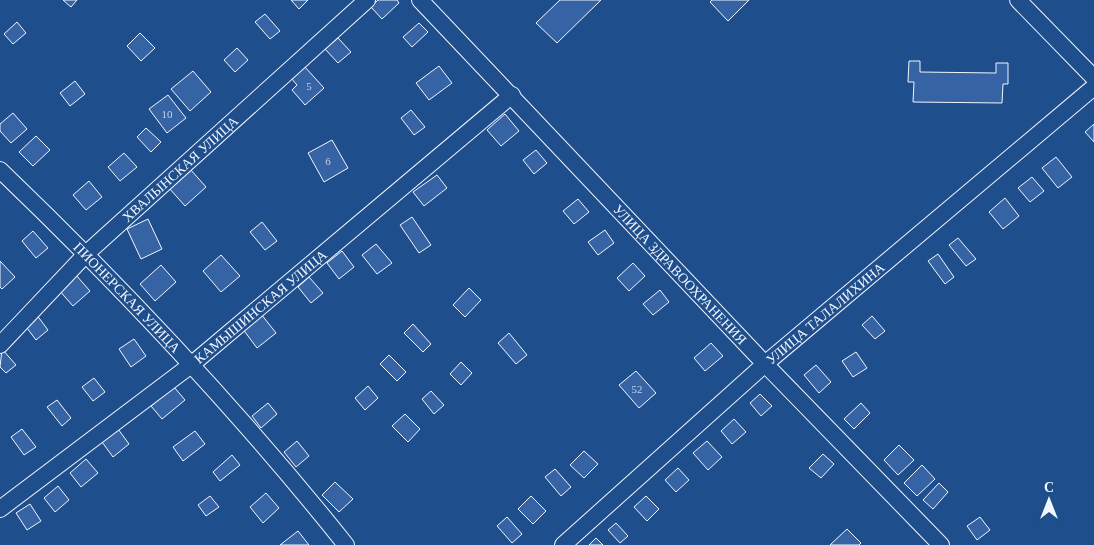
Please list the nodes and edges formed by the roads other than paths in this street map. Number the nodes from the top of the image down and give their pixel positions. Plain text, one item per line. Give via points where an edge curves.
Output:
1 (367, 0) edge
2 (420, 0) edge
3 (1018, 0) edge
4 (1094, 78) edge
5 (1094, 87) edge
6 (512, 95) junction
7 (0, 170) edge
8 (87, 253) junction
9 (0, 344) edge
10 (765, 364) junction
11 (191, 365) junction
12 (0, 509) edge
13 (346, 545) edge
14 (563, 545) edge
15 (941, 545) edge

1 - 8 street, ХВАЛЫНСКАЯ УЛИЦА
2 - 6 street, УЛИЦА ЗДРАВООХРАНЕНИЯ
3 - 4 street
5 - 10 street, УЛИЦА ТАЛАЛИХИНА
6 - 10 street, УЛИЦА ЗДРАВООХРАНЕНИЯ
6 - 11 street, КАМЫШИНСКАЯ УЛИЦА
7 - 8 street, ПИОНЕРСКАЯ УЛИЦА
8 - 9 street, ХВАЛЫНСКАЯ УЛИЦА
8 - 11 street, ПИОНЕРСКАЯ УЛИЦА
10 - 14 street, УЛИЦА ТАЛАЛИХИНА
10 - 15 street, УЛИЦА ЗДРАВООХРАНЕНИЯ
11 - 12 street, КАМЫШИНСКАЯ УЛИЦА
11 - 13 street, ПИОНЕРСКАЯ УЛИЦА

